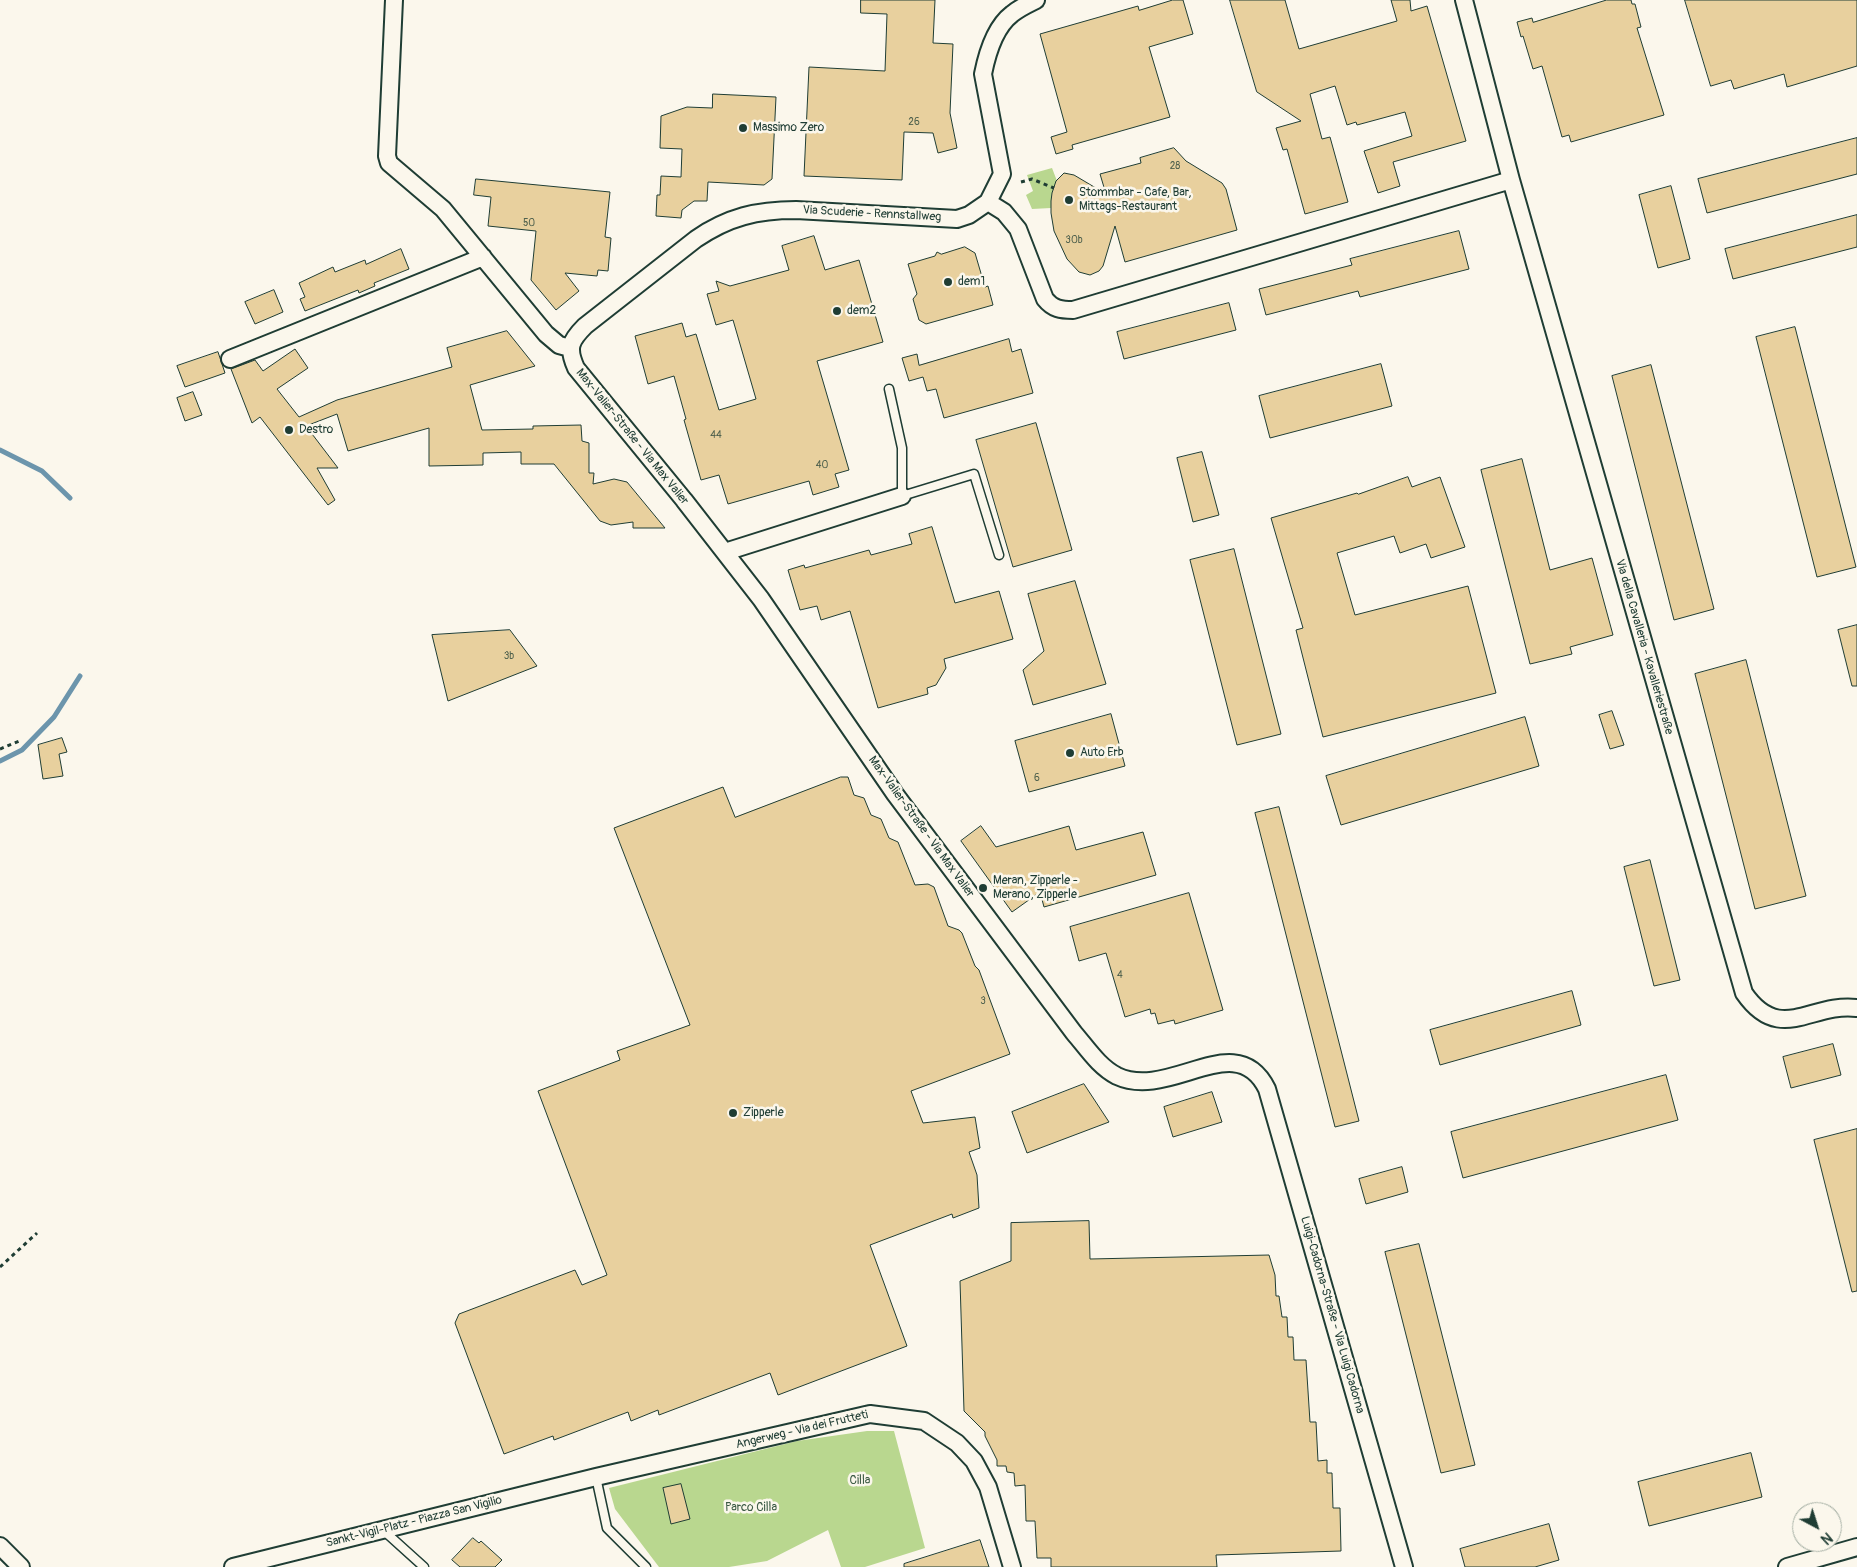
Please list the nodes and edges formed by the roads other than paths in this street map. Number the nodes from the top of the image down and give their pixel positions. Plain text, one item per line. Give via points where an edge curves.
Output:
1 (394, 0) edge
2 (1036, 0) edge
3 (1464, 0) edge
4 (1511, 180) junction
5 (988, 202) junction
6 (483, 256) junction
7 (570, 348) junction
8 (230, 359) dead end
9 (888, 389) dead end
10 (902, 496) junction
11 (725, 552) junction
12 (999, 555) dead end
13 (1857, 1008) edge
14 (1252, 1068) joint
15 (596, 1477) junction
16 (383, 1530) junction
17 (0, 1546) edge
18 (1857, 1547) edge
19 (21, 1567) edge
20 (233, 1567) edge
21 (424, 1567) edge
22 (646, 1567) edge
23 (1012, 1567) edge
24 (1404, 1567) edge
25 (1787, 1567) edge

1 - 6 street via 389,163 443,209
2 - 5 street via 1011,15 1000,29 986,59 983,74 1002,174
3 - 4 street, Via della Cavalleria - Kavalleriestraße
4 - 5 street via 1073,310 1061,310 1045,298 1018,230 1004,212
4 - 13 street, Via della Cavalleria - Kavalleriestraße via 1744,994 1753,1007 1783,1021
5 - 7 street, Via Scuderie - Rennstallweg via 969,215 957,218 770,210 732,219 696,239 613,304 575,336
6 - 7 street via 546,334
6 - 8 street
7 - 11 street, Max-Valier-Straße - Via Max Valier via 576,368
9 - 10 lane via 902,448
10 - 11 street
10 - 12 lane via 974,474
11 - 14 street, Max-Valier-Straße - Via Max Valier via 895,794 1102,1066 1118,1076 1136,1081 1158,1081 1231,1062
14 - 24 street, Luigi-Cadorna-Straße - Via Luigi Cadorna via 1267,1089
15 - 16 street, Sankt-Vigil-Platz - Piazza San Vigilio
15 - 22 lane via 607,1528
15 - 23 street, Angerweg - Via dei Frutteti via 870,1414 924,1421 957,1443 974,1461 988,1487
16 - 20 street, Sankt-Vigil-Platz - Piazza San Vigilio
16 - 21 lane
17 - 19 street
18 - 25 street

